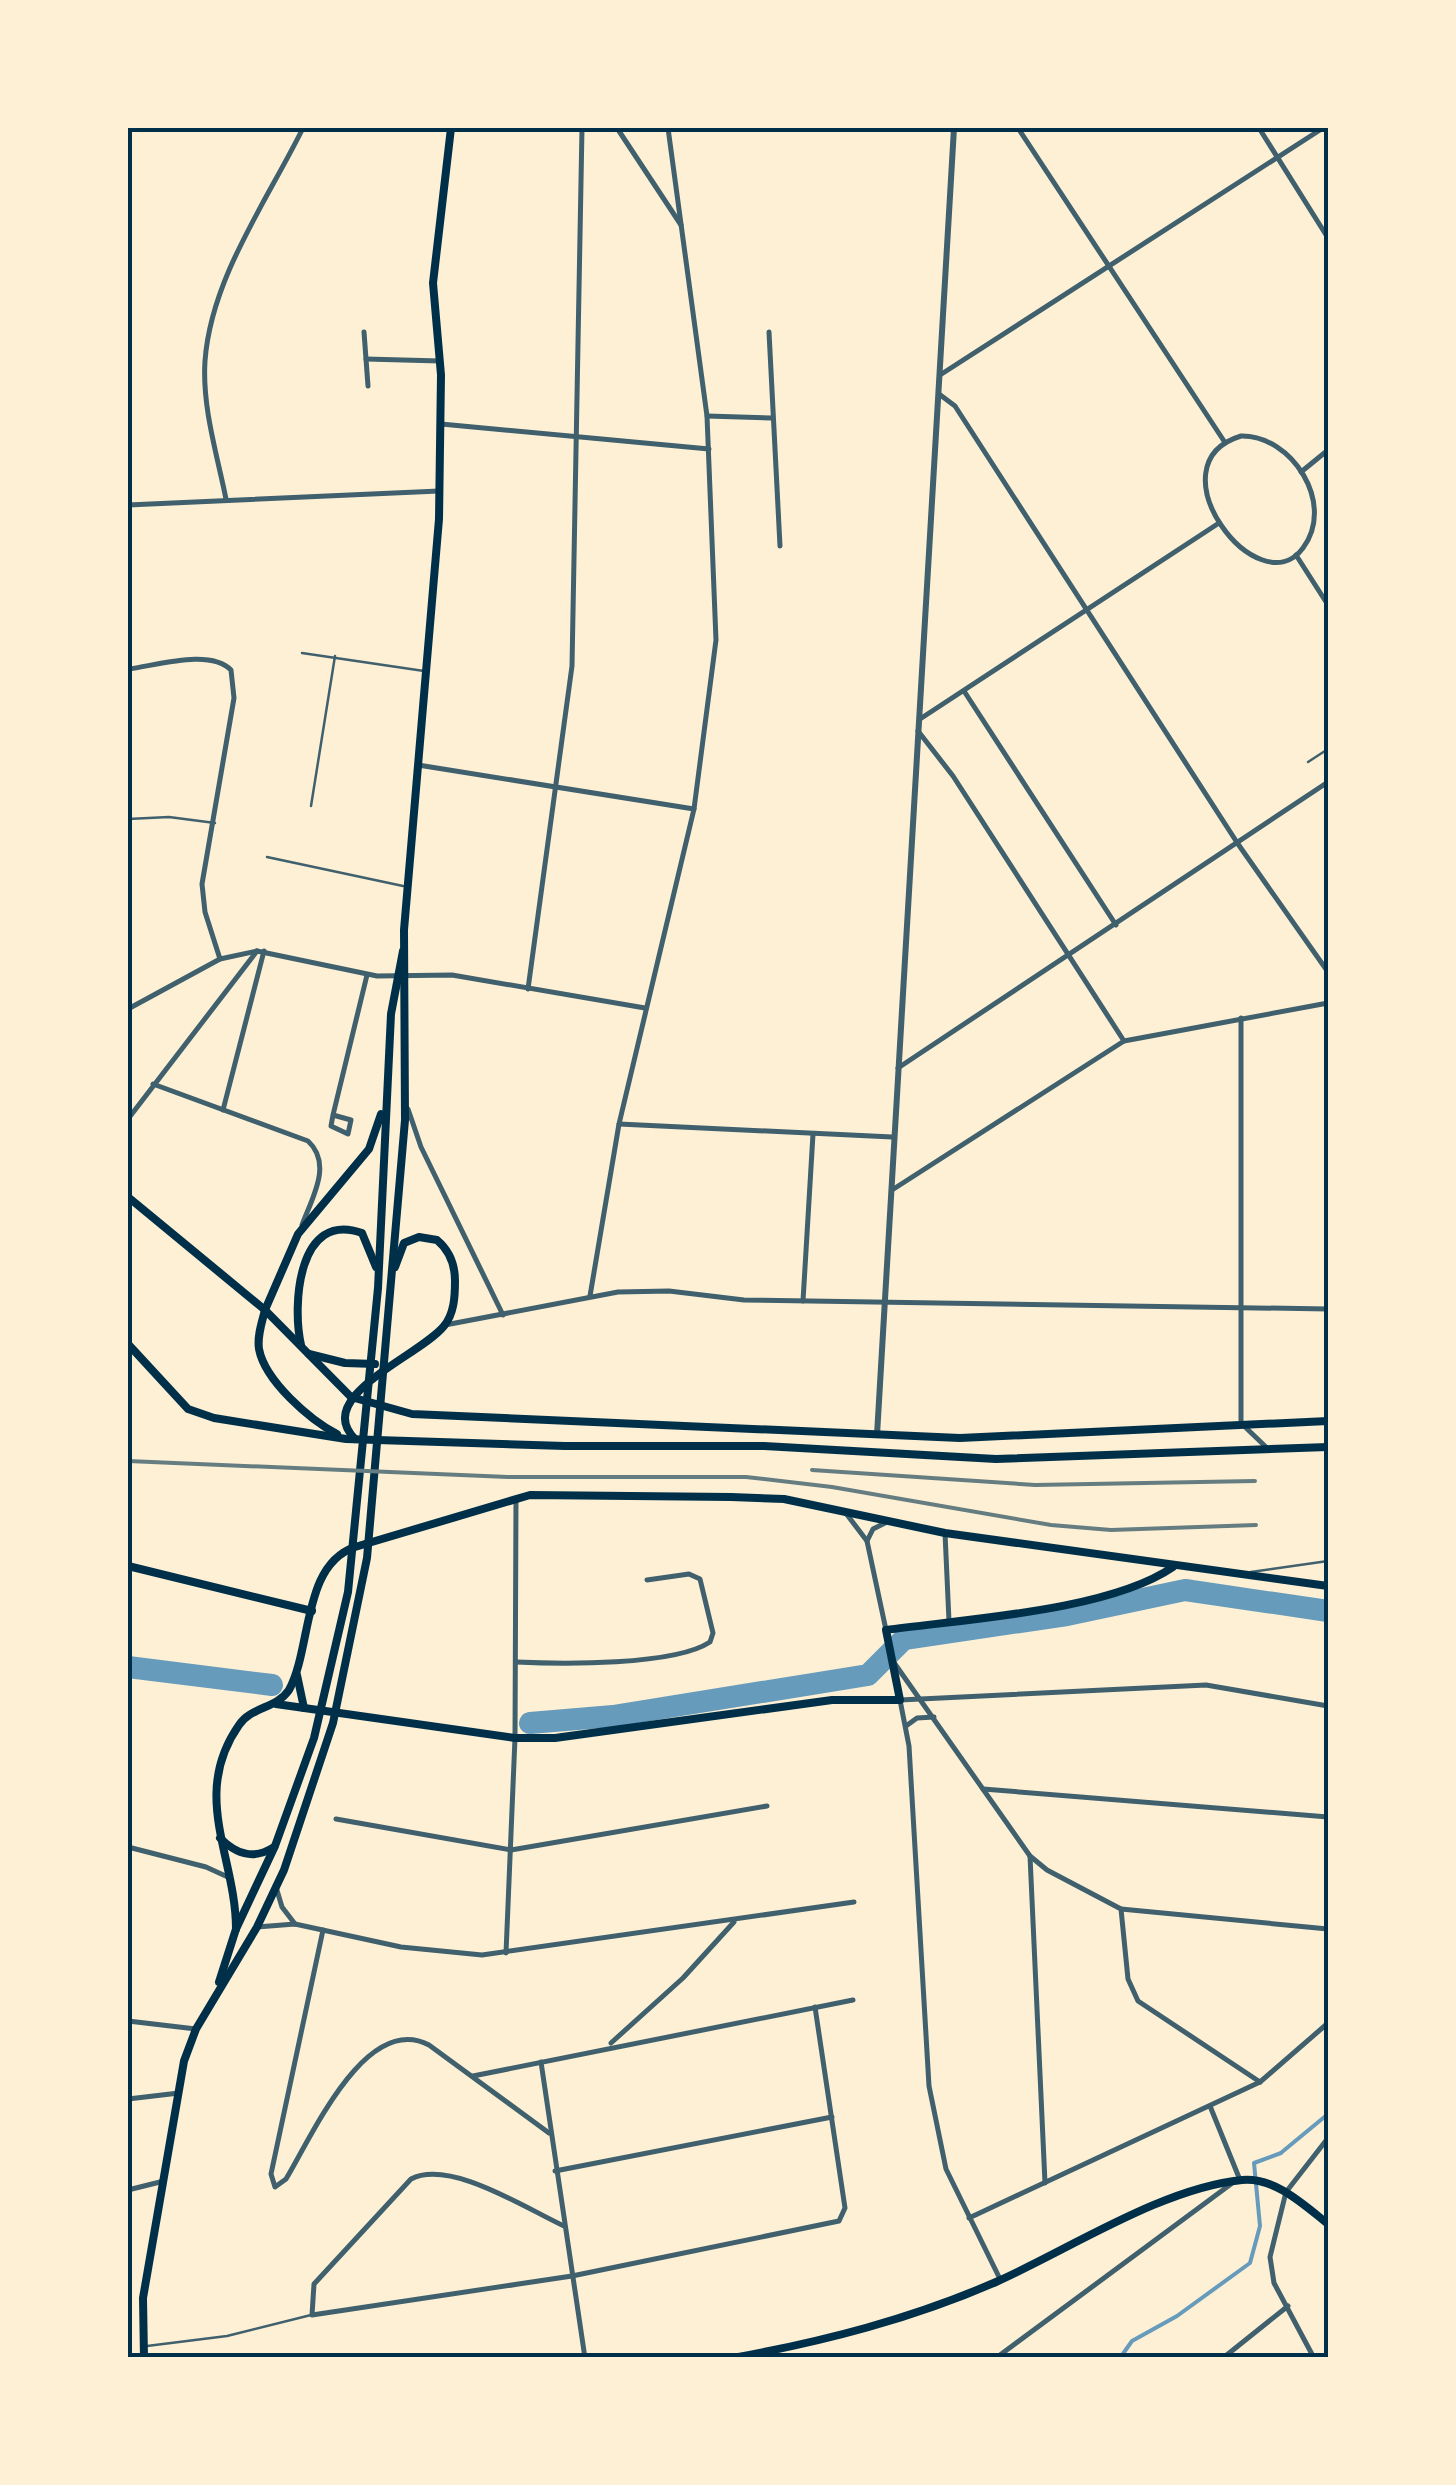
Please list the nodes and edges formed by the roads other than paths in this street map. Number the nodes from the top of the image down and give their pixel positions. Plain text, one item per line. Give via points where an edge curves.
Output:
1 (303, 128) edge
2 (452, 128) edge
3 (582, 128) edge
4 (617, 128) edge
5 (668, 128) edge
6 (954, 128) edge
7 (1018, 128) edge
8 (1259, 128) edge
9 (1323, 128) edge
10 (1278, 157) junction
11 (683, 227) junction
12 (1328, 238) edge
13 (1109, 270) junction
14 (364, 332) dead end
15 (768, 332) dead end
16 (366, 360) junction
17 (440, 361) junction
18 (940, 376) junction
19 (368, 386) dead end
20 (939, 394) junction
21 (707, 416) junction
22 (771, 418) junction
23 (441, 424) junction
24 (576, 438) junction
25 (1224, 441) junction
26 (709, 449) junction
27 (1328, 450) edge
28 (1301, 472) junction
29 (439, 491) junction
30 (226, 499) junction
31 (128, 505) edge
32 (1219, 523) junction
33 (780, 546) dead end
34 (1296, 556) junction
35 (1328, 604) edge
36 (1086, 611) junction
37 (302, 653) dead end
38 (335, 656) junction
39 (128, 669) edge
40 (428, 672) junction
41 (964, 691) junction
42 (918, 720) junction
43 (918, 730) junction
44 (1328, 749) edge
45 (1308, 762) dead end
46 (418, 765) junction
47 (1328, 782) edge
48 (557, 786) junction
49 (311, 806) dead end
50 (694, 809) junction
51 (128, 820) edge
52 (215, 824) junction
53 (1238, 844) junction
54 (267, 857) dead end
55 (407, 887) junction
56 (1116, 926) junction
57 (404, 947) junction
58 (261, 951) junction
59 (1068, 957) junction
60 (220, 959) junction
61 (1328, 972) edge
62 (407, 973) junction
63 (366, 974) junction
64 (394, 979) junction
65 (528, 989) junction
66 (1328, 1004) edge
67 (128, 1008) edge
68 (645, 1008) junction
69 (1241, 1018) junction
70 (1124, 1040) junction
71 (898, 1068) junction
72 (153, 1084) junction
73 (385, 1100) junction
74 (406, 1101) junction
75 (223, 1110) junction
76 (333, 1114) junction
77 (128, 1119) edge
78 (619, 1124) junction
79 (814, 1133) junction
80 (892, 1137) junction
81 (890, 1192) junction
82 (128, 1197) edge
83 (298, 1234) junction
84 (378, 1277) junction
85 (390, 1288) junction
86 (590, 1296) junction
87 (803, 1301) junction
88 (884, 1302) junction
89 (1241, 1306) junction
90 (1328, 1309) edge
91 (265, 1310) junction
92 (503, 1315) junction
93 (445, 1325) junction
94 (128, 1344) edge
95 (300, 1346) junction
96 (309, 1354) junction
97 (400, 1361) junction
98 (351, 1397) junction
99 (1328, 1420) edge
100 (1241, 1424) junction
101 (877, 1434) junction
102 (350, 1439) junction
103 (1328, 1447) edge
104 (1267, 1448) junction
105 (516, 1498) junction
106 (841, 1508) junction
107 (890, 1522) junction
108 (945, 1534) junction
109 (867, 1541) junction
110 (1328, 1560) edge
111 (128, 1566) edge
112 (1173, 1567) junction
113 (1237, 1575) junction
114 (647, 1580) dead end
115 (1328, 1586) edge
116 (312, 1611) junction
117 (949, 1621) junction
118 (887, 1634) junction
119 (892, 1658) junction
120 (516, 1662) junction
121 (297, 1676) junction
122 (900, 1700) junction
123 (923, 1700) junction
124 (275, 1704) junction
125 (1328, 1706) edge
126 (304, 1708) junction
127 (934, 1716) junction
128 (906, 1726) junction
129 (516, 1738) junction
130 (983, 1788) junction
131 (767, 1806) dead end
132 (1328, 1817) edge
133 (336, 1818) dead end
134 (217, 1835) junction
135 (275, 1846) junction
136 (128, 1847) edge
137 (511, 1850) junction
138 (1030, 1856) junction
139 (232, 1879) junction
140 (276, 1887) junction
141 (854, 1902) dead end
142 (1121, 1909) junction
143 (734, 1922) junction
144 (295, 1924) junction
145 (257, 1927) junction
146 (1328, 1929) edge
147 (236, 1930) junction
148 (323, 1930) junction
149 (506, 1953) junction
150 (218, 1988) junction
151 (853, 2000) dead end
152 (815, 2007) junction
153 (128, 2022) edge
154 (1328, 2023) edge
155 (196, 2029) junction
156 (608, 2045) junction
157 (541, 2062) junction
158 (473, 2076) junction
159 (1260, 2082) junction
160 (179, 2093) junction
161 (128, 2098) edge
162 (1210, 2106) junction
163 (832, 2117) junction
164 (549, 2133) junction
165 (1328, 2138) edge
166 (555, 2171) junction
167 (164, 2181) junction
168 (1240, 2182) junction
169 (1045, 2184) junction
170 (1207, 2188) junction
171 (128, 2190) edge
172 (1286, 2192) junction
173 (1214, 2199) junction
174 (968, 2218) junction
175 (1328, 2224) edge
176 (564, 2226) junction
177 (572, 2276) junction
178 (1000, 2280) junction
179 (1288, 2306) junction
180 (312, 2315) junction
181 (144, 2347) junction
182 (144, 2358) edge
183 (585, 2358) edge
184 (733, 2358) edge
185 (996, 2358) edge
186 (1223, 2358) edge
187 (1314, 2358) edge

1 - 30 street via 229,273 210,326 207,400
2 - 17 main road via 432,283
3 - 24 street
4 - 11 street
5 - 11 street
6 - 18 street
7 - 13 street
8 - 10 street
9 - 10 street
10 - 12 street
10 - 13 street
11 - 21 street
13 - 18 street
13 - 25 street
14 - 16 street
15 - 22 street
16 - 17 street
16 - 19 street
17 - 23 main road
18 - 20 street
20 - 36 street via 955,406
20 - 42 street
21 - 22 street
21 - 26 street
22 - 33 street
23 - 24 street
23 - 29 main road
24 - 26 street
24 - 48 street via 572,666
25 - 28 street via 1255,436 1274,443
25 - 32 street via 1206,477
26 - 50 street via 716,640
27 - 28 street
28 - 34 street via 1316,515
29 - 30 street
29 - 40 main road
30 - 31 street
32 - 34 street via 1256,557
32 - 36 street
34 - 35 street
36 - 41 street
36 - 53 street
37 - 38 lane
38 - 40 lane
38 - 49 lane
39 - 52 street via 215,661 231,670 234,698
40 - 46 main road
41 - 42 street
41 - 56 street
42 - 43 street
43 - 59 street
43 - 71 street
44 - 45 lane
46 - 48 street
46 - 55 main road
47 - 53 street
48 - 50 street
48 - 65 street
50 - 68 street
51 - 52 lane
52 - 60 street via 202,884
53 - 56 street
53 - 61 street
54 - 55 lane
55 - 57 main road
56 - 59 street
57 - 62 main road
57 - 64 main road
58 - 60 street
58 - 63 street
58 - 72 street
58 - 75 street
59 - 70 street
59 - 71 street
60 - 67 street
62 - 64 street
62 - 65 street
62 - 74 main road
63 - 64 street
63 - 76 street
64 - 73 main road
65 - 68 street
66 - 69 street
68 - 78 street
69 - 70 street
69 - 89 street
70 - 81 street
71 - 80 street
72 - 75 street
72 - 77 street
73 - 83 main road via 369,1149
73 - 84 main road
74 - 85 main road
74 - 92 street via 421,1147
75 - 83 street via 316,1148 321,1169
76 - 76 street via 332,1130 348,1134 351,1120
78 - 79 street
78 - 86 street
79 - 80 street
79 - 87 street
80 - 81 street
81 - 88 street
82 - 91 main road
83 - 91 main road
84 - 95 main road via 362,1233 338,1230 322,1238 309,1253 296,1293
84 - 135 main road via 348,1592 314,1738
85 - 93 main road via 404,1243 437,1240 455,1271
85 - 140 main road via 361,1595 333,1722
86 - 87 street via 669,1291
86 - 92 street
87 - 88 street
88 - 89 street
88 - 101 street
89 - 90 street
89 - 100 street
91 - 95 main road
91 - 102 main road via 258,1342 262,1359 310,1419
92 - 93 street
93 - 97 main road
94 - 102 main road via 188,1409
95 - 96 main road
96 - 97 main road via 350,1364
96 - 98 main road
97 - 98 main road
98 - 101 main road via 442,1417
98 - 102 main road via 342,1418
99 - 100 main road
100 - 101 main road via 1029,1436
100 - 104 street
102 - 104 main road via 764,1446 996,1460
103 - 104 main road
105 - 106 main road via 711,1496
105 - 116 main road via 342,1552 324,1572
105 - 120 street
106 - 107 main road
106 - 109 street
107 - 108 main road
107 - 109 street via 877,1525
108 - 112 main road
108 - 117 street
109 - 118 street
110 - 113 lane
111 - 116 main road
112 - 113 main road
112 - 117 main road via 1152,1582 1096,1598
113 - 115 main road
114 - 120 street via 700,1578 710,1642 614,1661
116 - 121 main road
117 - 118 main road
118 - 119 main road
119 - 122 main road
119 - 123 street
120 - 129 street
121 - 124 main road
121 - 126 main road
122 - 123 street
122 - 128 street
122 - 129 main road via 832,1700
123 - 125 street via 1206,1685
123 - 127 street
124 - 126 main road
124 - 134 main road via 242,1720 229,1741 215,1803
126 - 129 main road
127 - 128 street
127 - 130 street
128 - 174 street via 929,2086 940,2150
129 - 137 street
130 - 132 street
130 - 138 street
131 - 137 street
133 - 137 street
134 - 135 main road via 241,1854
134 - 139 main road
135 - 147 main road
136 - 139 street
137 - 149 street
138 - 142 street
138 - 169 street
139 - 147 main road
140 - 144 street
140 - 145 main road
141 - 143 street
142 - 146 street
142 - 159 street via 1128,1979 1138,2001
143 - 149 street
143 - 156 street via 684,1978
144 - 145 street
144 - 148 street
145 - 150 main road
147 - 150 main road
148 - 149 street via 400,1947
148 - 158 street via 271,2174 275,2187 364,2057 383,2044 416,2038
150 - 155 main road
151 - 152 street
152 - 156 street
152 - 163 street
153 - 155 street
154 - 159 street
155 - 160 main road
156 - 157 street
157 - 158 street
157 - 164 street
158 - 164 street
159 - 162 street
160 - 161 street
160 - 167 main road
162 - 168 street
162 - 169 street
163 - 166 street
163 - 177 street via 846,2208 839,2221
164 - 166 street
165 - 172 street
166 - 176 street
167 - 171 street
167 - 181 main road via 143,2298
168 - 170 main road
168 - 172 main road
168 - 173 street
169 - 174 street
170 - 173 street
170 - 178 main road
172 - 175 main road
172 - 179 street via 1269,2264
173 - 185 street
174 - 178 street
176 - 177 street
176 - 180 street via 452,2175 424,2172 322,2273 310,2293
177 - 180 street
177 - 183 street
178 - 184 main road via 870,2330
179 - 186 street
179 - 187 street
180 - 181 lane
181 - 182 main road

